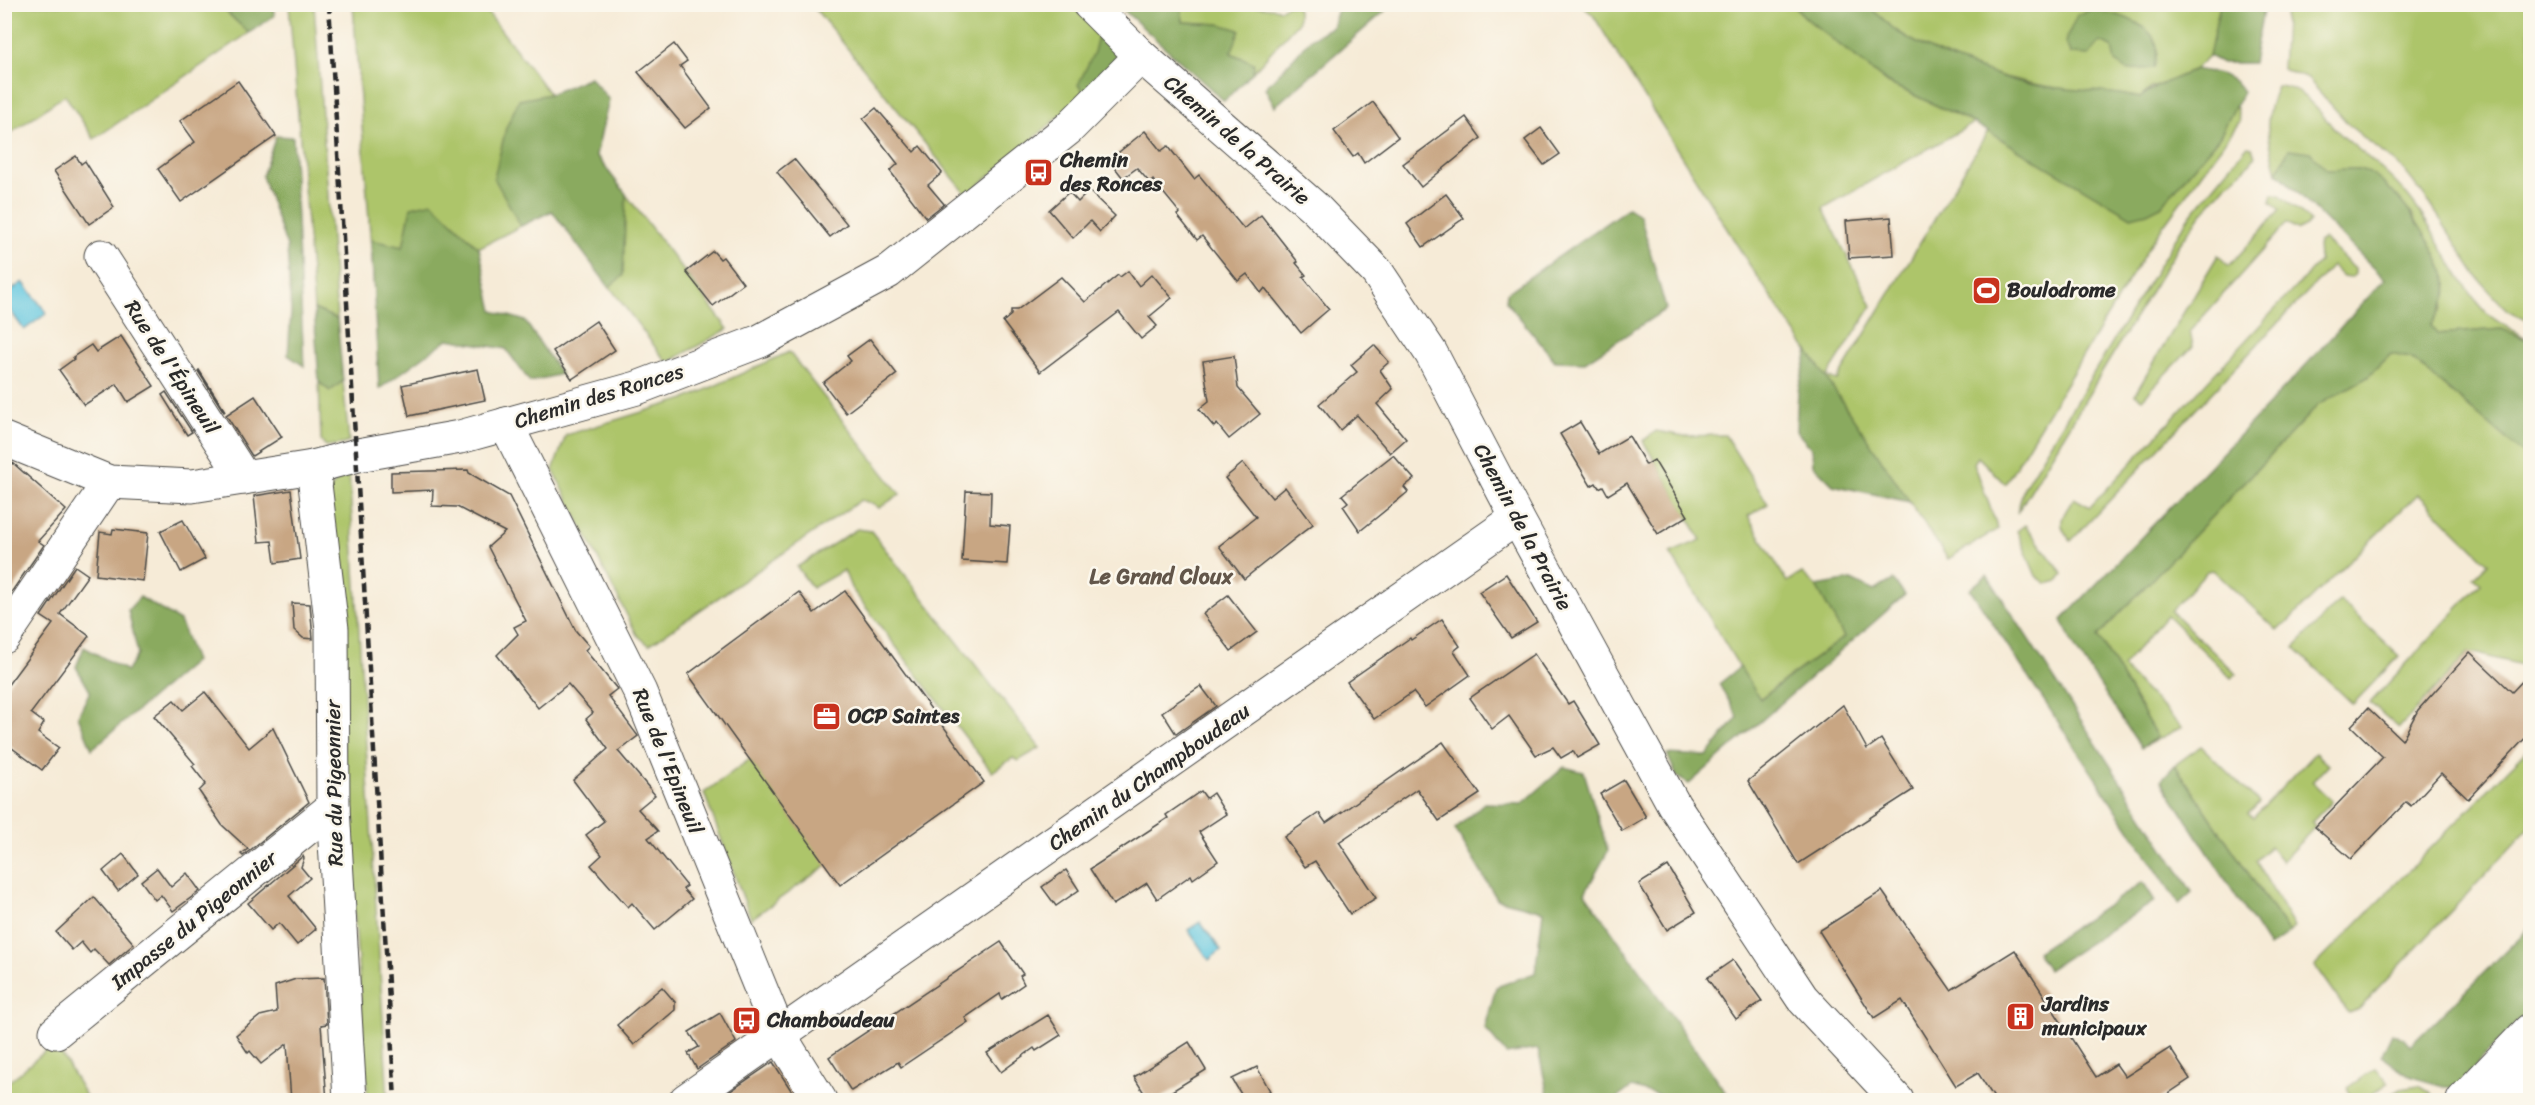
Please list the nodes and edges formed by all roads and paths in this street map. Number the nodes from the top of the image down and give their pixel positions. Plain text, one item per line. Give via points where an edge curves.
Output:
1 (1089, 4) edge
2 (1142, 56) junction
3 (101, 256) dead end
4 (506, 424) junction
5 (4, 439) edge
6 (313, 467) junction
7 (244, 478) junction
8 (109, 482) junction
9 (1518, 518) junction
10 (4, 637) edge
11 (333, 807) junction
12 (2530, 1030) edge
13 (56, 1032) dead end
14 (780, 1036) junction
15 (2530, 1067) edge
16 (350, 1101) edge
17 (686, 1101) edge
18 (820, 1101) edge
19 (1897, 1101) edge
20 (2463, 1101) edge
21 (2498, 1101) edge

1 - 2 street, Chemin de la Prairie
2 - 4 street, Chemin des Ronces via 1068,129 888,272 760,341 638,388
2 - 9 street, Chemin de la Prairie via 1314,208 1377,272 1431,353
3 - 7 street, Rue de l'Épineuil
4 - 6 street, Chemin des Ronces
4 - 14 street, Rue de l'Epineuil via 640,692
5 - 8 street, Chemin des Ronces
6 - 7 street, Chemin des Ronces
6 - 11 street, Rue du Pigeonnier via 332,629
7 - 8 street, Chemin des Ronces via 192,486
8 - 10 street
9 - 14 street, Chemin du Champboudeau
9 - 19 street, Chemin de la Prairie via 1674,805 1802,998
11 - 13 street, Impasse du Pigeonnier
11 - 16 street, Rue du Pigeonnier
12 - 20 street
14 - 17 street, Chemin du Champboudeau
14 - 18 street, Rue de l'Epineuil
15 - 21 street

